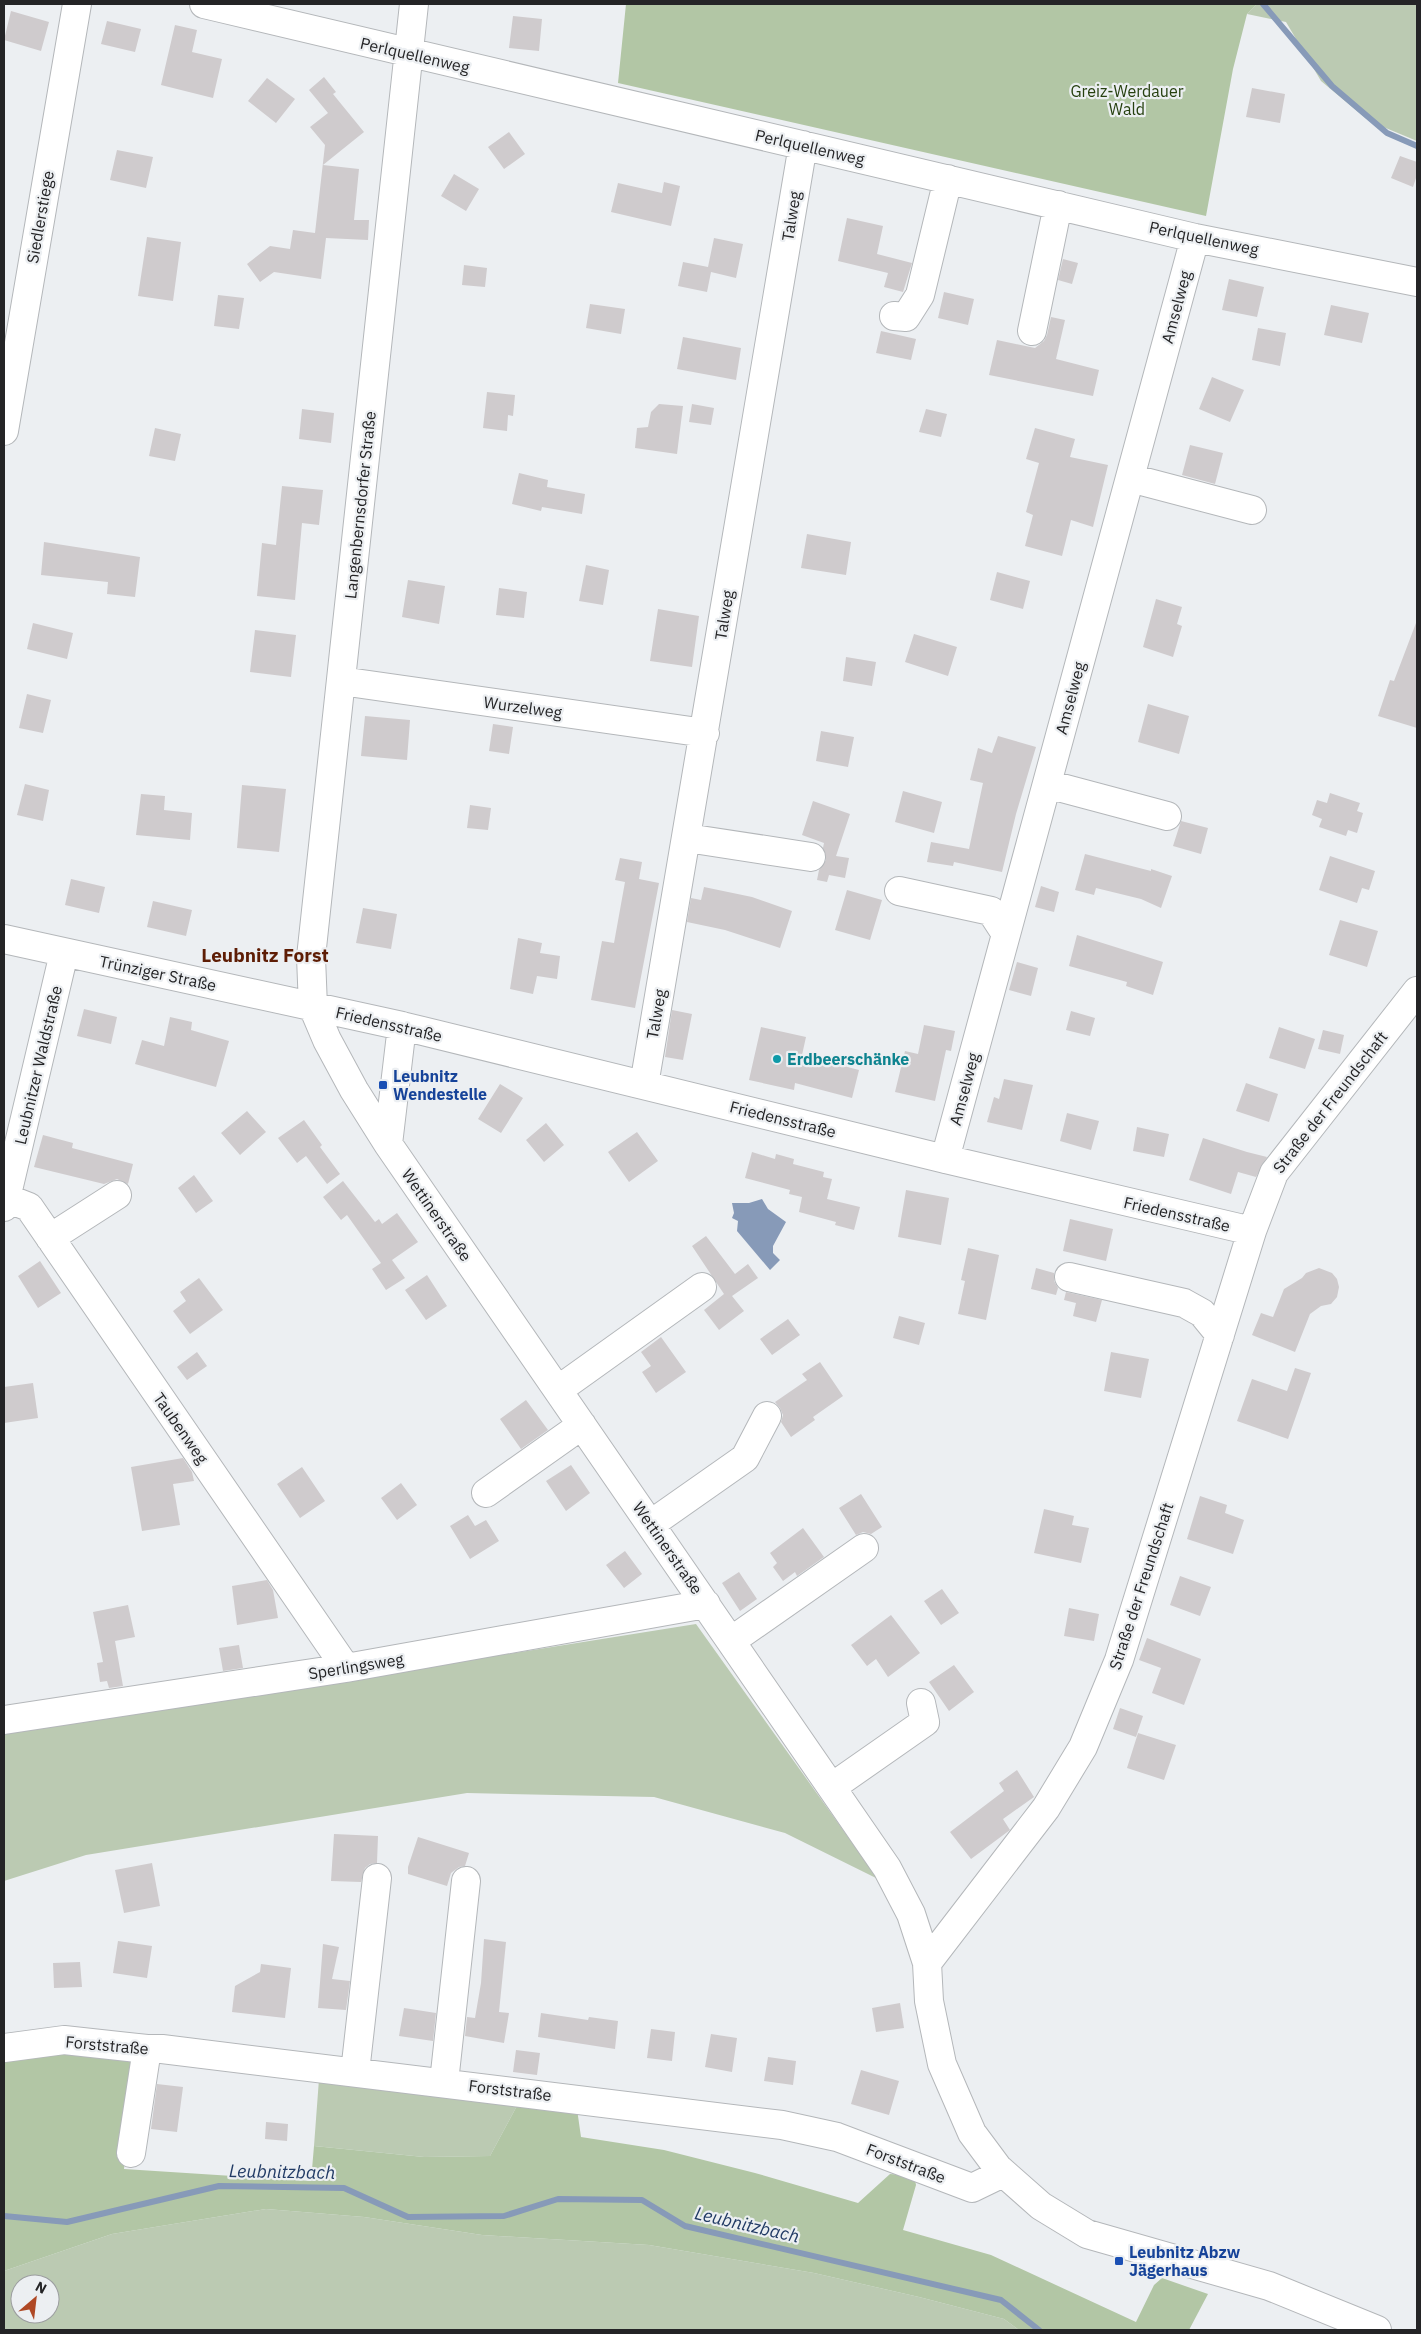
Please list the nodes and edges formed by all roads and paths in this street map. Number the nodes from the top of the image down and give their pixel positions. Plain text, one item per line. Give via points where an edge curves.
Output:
1 (77, 4) edge
2 (204, 4) edge
3 (414, 4) edge
4 (409, 54) junction
5 (803, 145) junction
6 (948, 180) junction
7 (1058, 205) junction
8 (1195, 238) junction
9 (1417, 282) edge
10 (894, 316) dead end
11 (1032, 331) dead end
12 (4, 431) edge
13 (1130, 478) junction
14 (1252, 510) dead end
15 (341, 681) junction
16 (705, 733) junction
17 (1047, 784) junction
18 (1167, 816) dead end
19 (687, 838) junction
20 (811, 857) dead end
21 (899, 891) dead end
22 (1006, 934) junction
23 (4, 939) edge
24 (64, 953) junction
25 (1417, 991) edge
26 (313, 1007) junction
27 (402, 1026) junction
28 (644, 1085) junction
29 (388, 1144) junction
30 (945, 1159) junction
31 (116, 1195) dead end
32 (5, 1202) edge
33 (1252, 1232) junction
34 (50, 1238) junction
35 (1069, 1277) dead end
36 (702, 1287) dead end
37 (1220, 1335) junction
38 (558, 1390) junction
39 (767, 1416) dead end
40 (582, 1425) junction
41 (486, 1493) dead end
42 (651, 1524) junction
43 (864, 1548) dead end
44 (706, 1604) junction
45 (731, 1641) junction
46 (346, 1668) junction
47 (921, 1703) dead end
48 (4, 1720) edge
49 (832, 1786) junction
50 (377, 1878) dead end
51 (466, 1881) dead end
52 (927, 1963) junction
53 (4, 2048) edge
54 (147, 2050) junction
55 (355, 2072) junction
56 (444, 2082) junction
57 (131, 2153) dead end
58 (1003, 2173) junction
59 (1377, 2330) edge

1 - 12 street, Siedlerstiege
2 - 4 street, Perlquellenweg
3 - 4 street, Langenbernsdorfer Straße
4 - 5 street, Perlquellenweg
4 - 15 street, Langenbernsdorfer Straße
5 - 6 street, Perlquellenweg
5 - 16 street, Talweg
6 - 7 street, Perlquellenweg
6 - 10 street via 920,295 906,317
7 - 8 street, Perlquellenweg
7 - 11 street
8 - 9 street, Perlquellenweg
8 - 13 street, Amselweg
13 - 14 street
13 - 17 street, Amselweg
15 - 16 street, Wurzelweg
15 - 26 street, Langenbernsdorfer Straße via 311,958
16 - 19 street, Talweg
17 - 18 street
17 - 22 street, Amselweg
19 - 20 street
19 - 28 street, Talweg
21 - 22 street via 990,911
22 - 30 street, Amselweg
23 - 24 street, Trünziger Straße
24 - 26 street, Trünziger Straße
24 - 32 street, Leubnitzer Waldstraße
25 - 33 street, Straße der Freundschaft via 1274,1173
26 - 27 street, Friedensstraße
26 - 29 street, Wettinerstraße via 349,1081
27 - 28 street, Friedensstraße
27 - 29 street
28 - 30 street, Friedensstraße
29 - 38 street, Wettinerstraße
30 - 33 street, Friedensstraße
31 - 34 street
32 - 34 street, Taubenweg via 29,1207
33 - 37 street, Straße der Freundschaft
34 - 46 street, Taubenweg
35 - 37 street via 1184,1303 1202,1313
36 - 38 street
37 - 52 street, Straße der Freundschaft via 1119,1660 1082,1748 1046,1808
38 - 40 street, Wettinerstraße
39 - 42 street via 746,1458
40 - 41 street
40 - 42 street, Wettinerstraße
42 - 44 street, Wettinerstraße
43 - 45 street
44 - 45 street, Wettinerstraße
44 - 46 street, Sperlingsweg
45 - 49 street, Wettinerstraße
46 - 48 street, Sperlingsweg
47 - 49 street via 925,1722
49 - 52 street, Wettinerstraße via 887,1868 911,1914
50 - 55 street
51 - 56 street
52 - 58 street via 929,2001 942,2064 972,2134
53 - 54 street, Forststraße via 64,2040
54 - 55 street, Forststraße via 162,2049
54 - 57 street
55 - 56 street, Forststraße
56 - 58 street, Forststraße via 782,2125 837,2137 972,2188
58 - 59 street via 1041,2206 1087,2234 1269,2286

